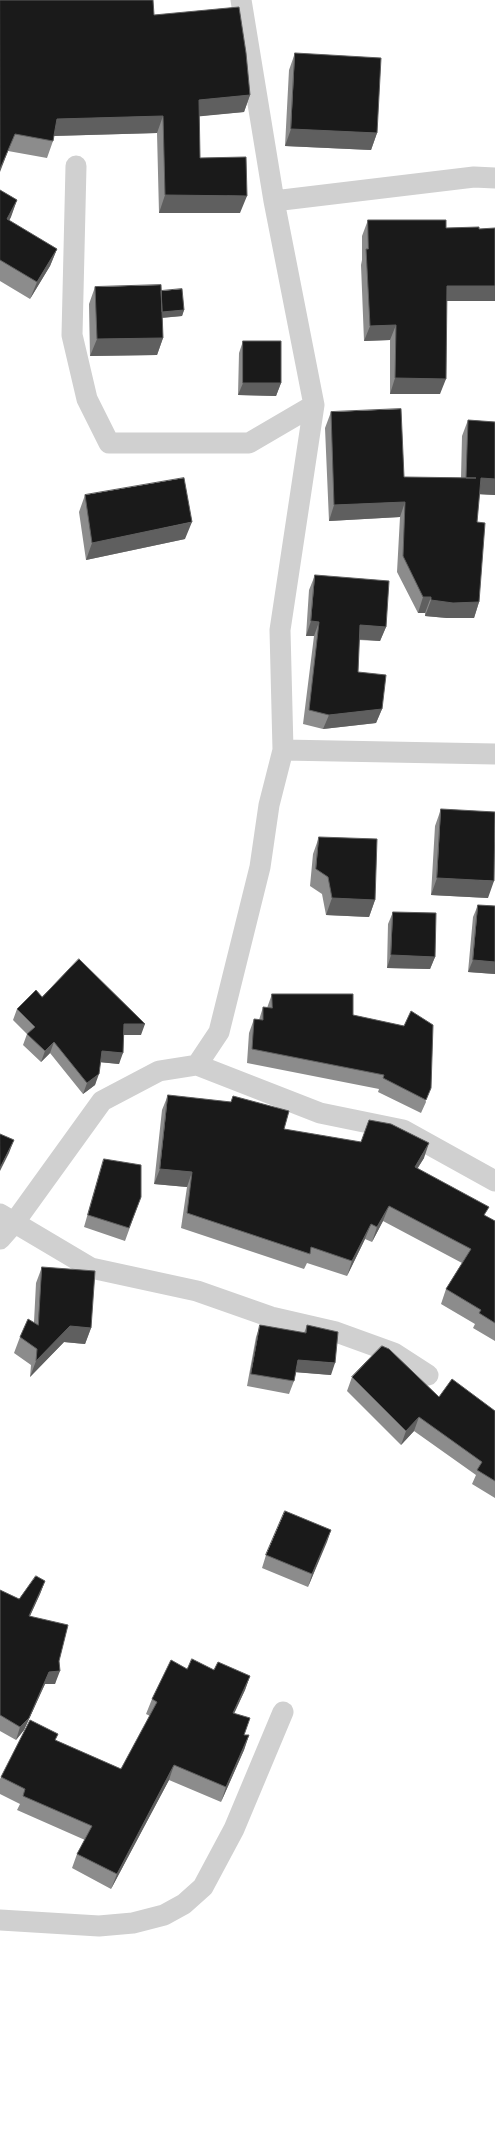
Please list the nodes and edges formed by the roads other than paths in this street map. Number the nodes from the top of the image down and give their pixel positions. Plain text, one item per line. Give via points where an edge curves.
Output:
1 (241, 0) edge
2 (76, 166) dead end
3 (495, 178) edge
4 (274, 201) junction
5 (314, 405) junction
6 (283, 750) junction
7 (495, 754) edge
8 (197, 1065) junction
9 (495, 1181) edge
10 (5, 1225) edge
11 (428, 1375) dead end
12 (283, 1712) dead end
13 (0, 1920) edge

1 - 4 street
2 - 5 street via 72,335 87,399 109,443 250,443
3 - 4 street via 474,177
4 - 5 street
5 - 6 street via 280,630
6 - 7 street
6 - 8 street via 260,867 219,1032
8 - 9 street via 320,1113 403,1130
8 - 10 street via 160,1072 102,1101
10 - 11 street via 91,1268 197,1291 271,1317 336,1332 394,1353
12 - 13 street via 234,1828 203,1887 184,1904 164,1915 133,1923 108,1925

